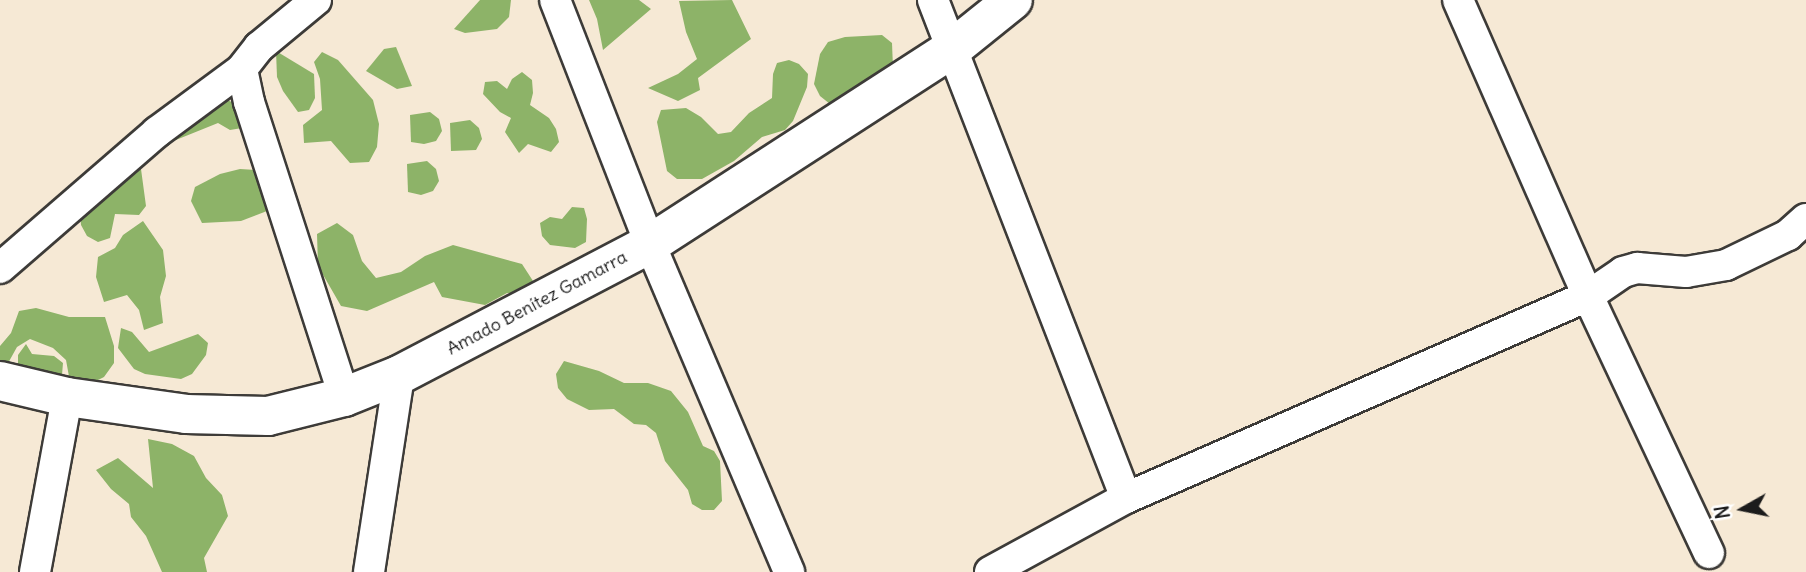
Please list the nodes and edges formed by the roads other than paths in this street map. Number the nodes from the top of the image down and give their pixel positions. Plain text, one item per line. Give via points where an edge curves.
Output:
1 (316, 0) edge
2 (555, 0) edge
3 (933, 0) edge
4 (1013, 0) edge
5 (1458, 0) edge
6 (952, 49) junction
7 (242, 69) junction
8 (1806, 219) edge
9 (650, 244) junction
10 (0, 268) edge
11 (1588, 296) junction
12 (399, 375) junction
13 (0, 381) edge
14 (67, 397) junction
15 (344, 397) junction
16 (1126, 498) junction
17 (1709, 554) dead end
18 (35, 572) edge
19 (369, 572) edge
20 (789, 572) edge
21 (990, 572) edge

1 - 7 street via 259,47
2 - 9 street
3 - 6 street
4 - 6 main road, Amado Benítez Gamarra
5 - 11 street
6 - 9 main road, Amado Benítez Gamarra
6 - 16 street
7 - 10 street via 157,132
7 - 15 street
8 - 11 street via 1788,234 1726,265 1686,272 1637,268
9 - 12 main road, Amado Benítez Gamarra
9 - 20 street
11 - 16 street
11 - 17 street
12 - 15 main road, Amado Benítez Gamarra
12 - 19 street
13 - 14 main road, Amado Benítez Gamarra
14 - 15 main road, Amado Benítez Gamarra via 186,414 268,416
14 - 18 street
16 - 21 street

